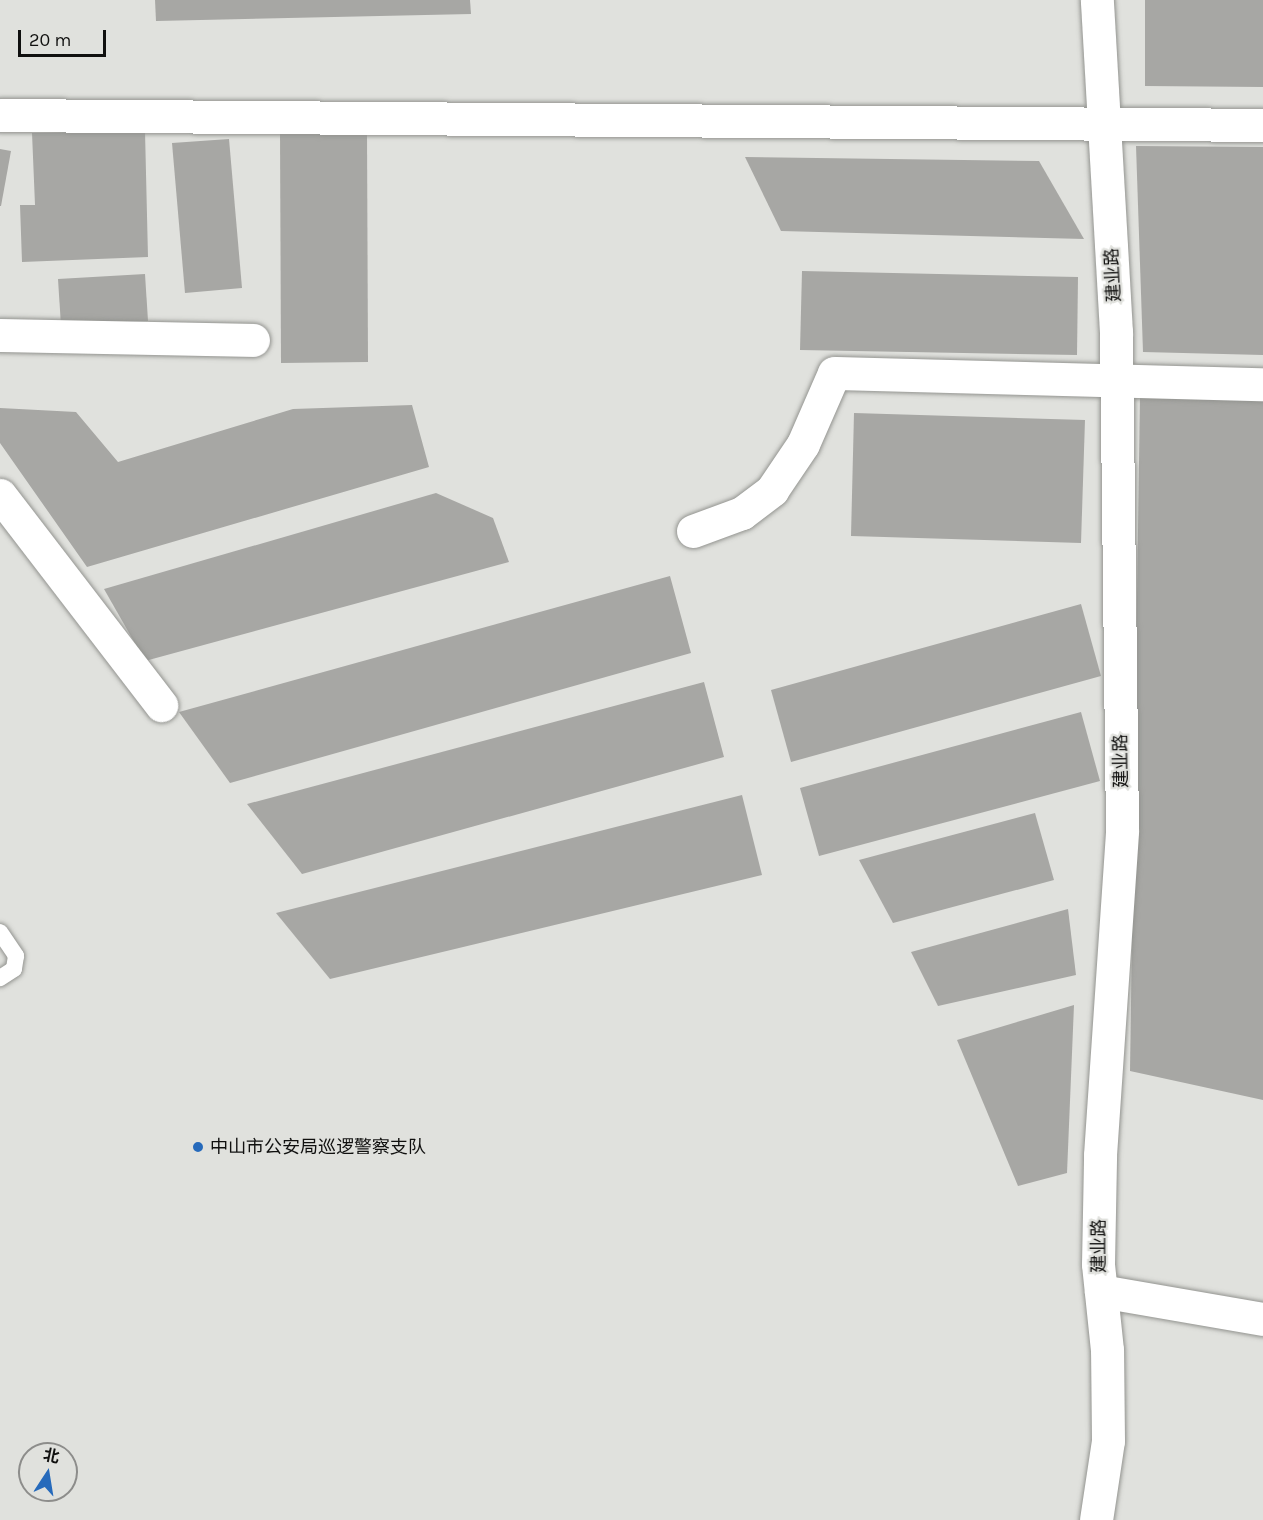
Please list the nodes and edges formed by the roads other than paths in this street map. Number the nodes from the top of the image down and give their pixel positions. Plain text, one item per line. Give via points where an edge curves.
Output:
1 (1097, 0) edge
2 (0, 115) edge
3 (1105, 124) junction
4 (1263, 125) edge
5 (0, 335) edge
6 (253, 340) dead end
7 (1116, 380) junction
8 (1263, 384) edge
9 (0, 495) edge
10 (693, 531) dead end
11 (161, 705) dead end
12 (0, 932) edge
13 (0, 978) edge
14 (1101, 1291) junction
15 (1263, 1319) edge
16 (1096, 1520) edge

1 - 3 street, 建业路
2 - 3 street
3 - 4 street
3 - 7 street, 建业路
5 - 6 street
7 - 8 street
7 - 10 street via 834,373 803,444 772,490 742,513
7 - 14 street, 建业路 via 1122,830 1100,1155
9 - 11 street
12 - 13 lane via 16,956 14,969
14 - 15 street
14 - 16 street, 建业路 via 1107,1350 1108,1441

